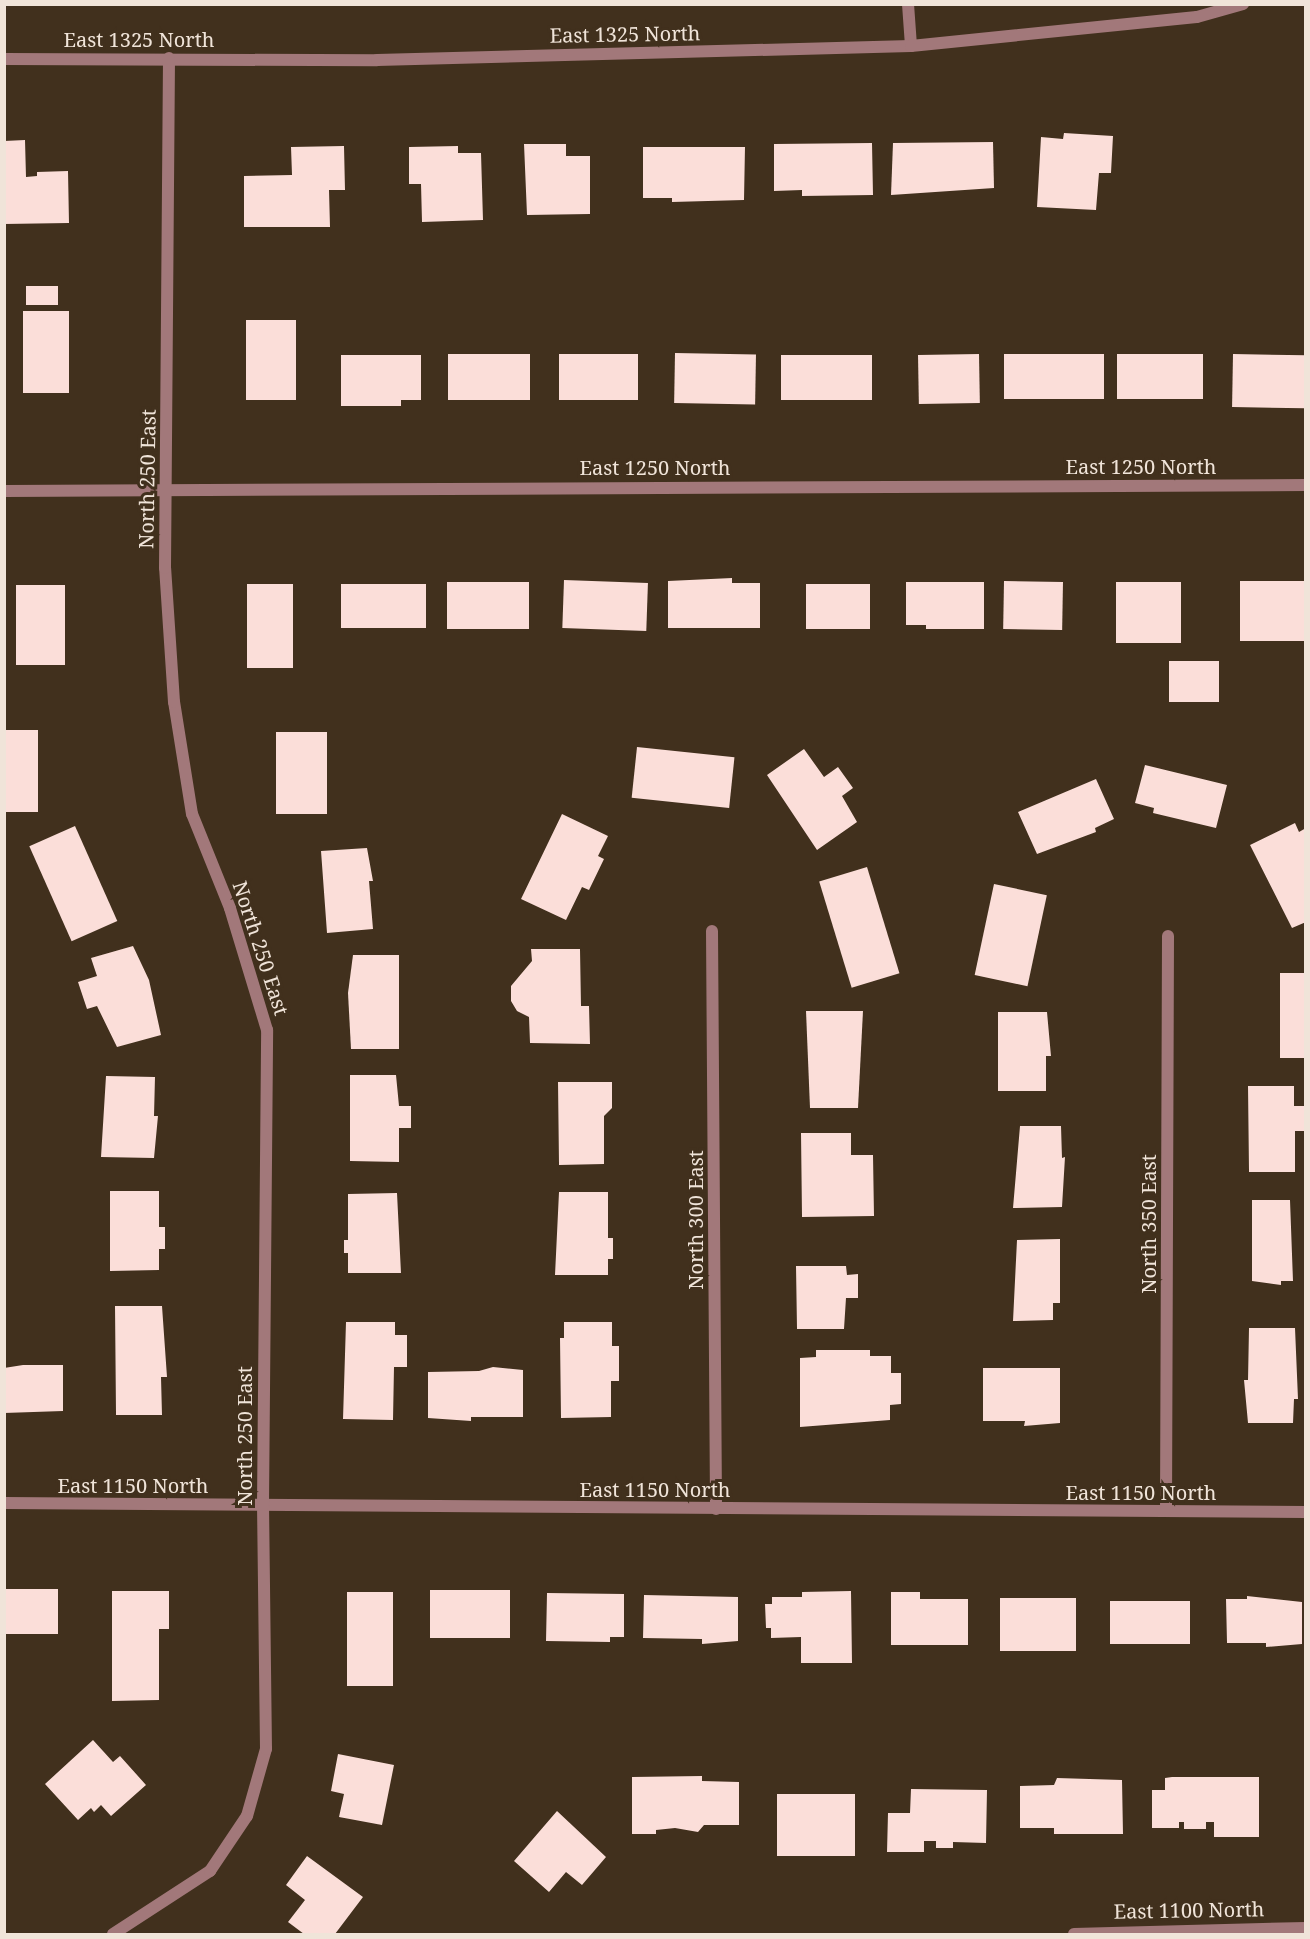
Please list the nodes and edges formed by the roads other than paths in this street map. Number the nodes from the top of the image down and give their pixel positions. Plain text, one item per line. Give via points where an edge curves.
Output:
1 (908, 4) edge
2 (1243, 4) edge
3 (910, 46) junction
4 (168, 58) junction
5 (4, 59) edge
6 (1305, 485) edge
7 (167, 490) junction
8 (4, 491) edge
9 (712, 931) dead end
10 (1168, 936) dead end
11 (4, 1503) edge
12 (262, 1504) junction
13 (716, 1509) junction
14 (1166, 1511) junction
15 (1305, 1512) edge
16 (1305, 1928) edge
17 (113, 1935) edge
18 (1074, 1935) edge

1 - 3 street
2 - 3 street, East 1325 North via 1197,16
3 - 4 street, East 1325 North via 377,60
4 - 5 street, East 1325 North
4 - 7 street, North 250 East
6 - 7 street, East 1250 North
7 - 8 street, East 1250 North
7 - 12 street, North 250 East via 165,568 174,702 192,814 230,908 267,1030
9 - 13 street, North 300 East
10 - 14 street, North 350 East
11 - 12 street, East 1150 North
12 - 13 street, East 1150 North
12 - 17 street, North 250 East via 266,1749 247,1816 210,1871
13 - 14 street, East 1150 North
14 - 15 street, East 1150 North
16 - 18 street, East 1100 North

